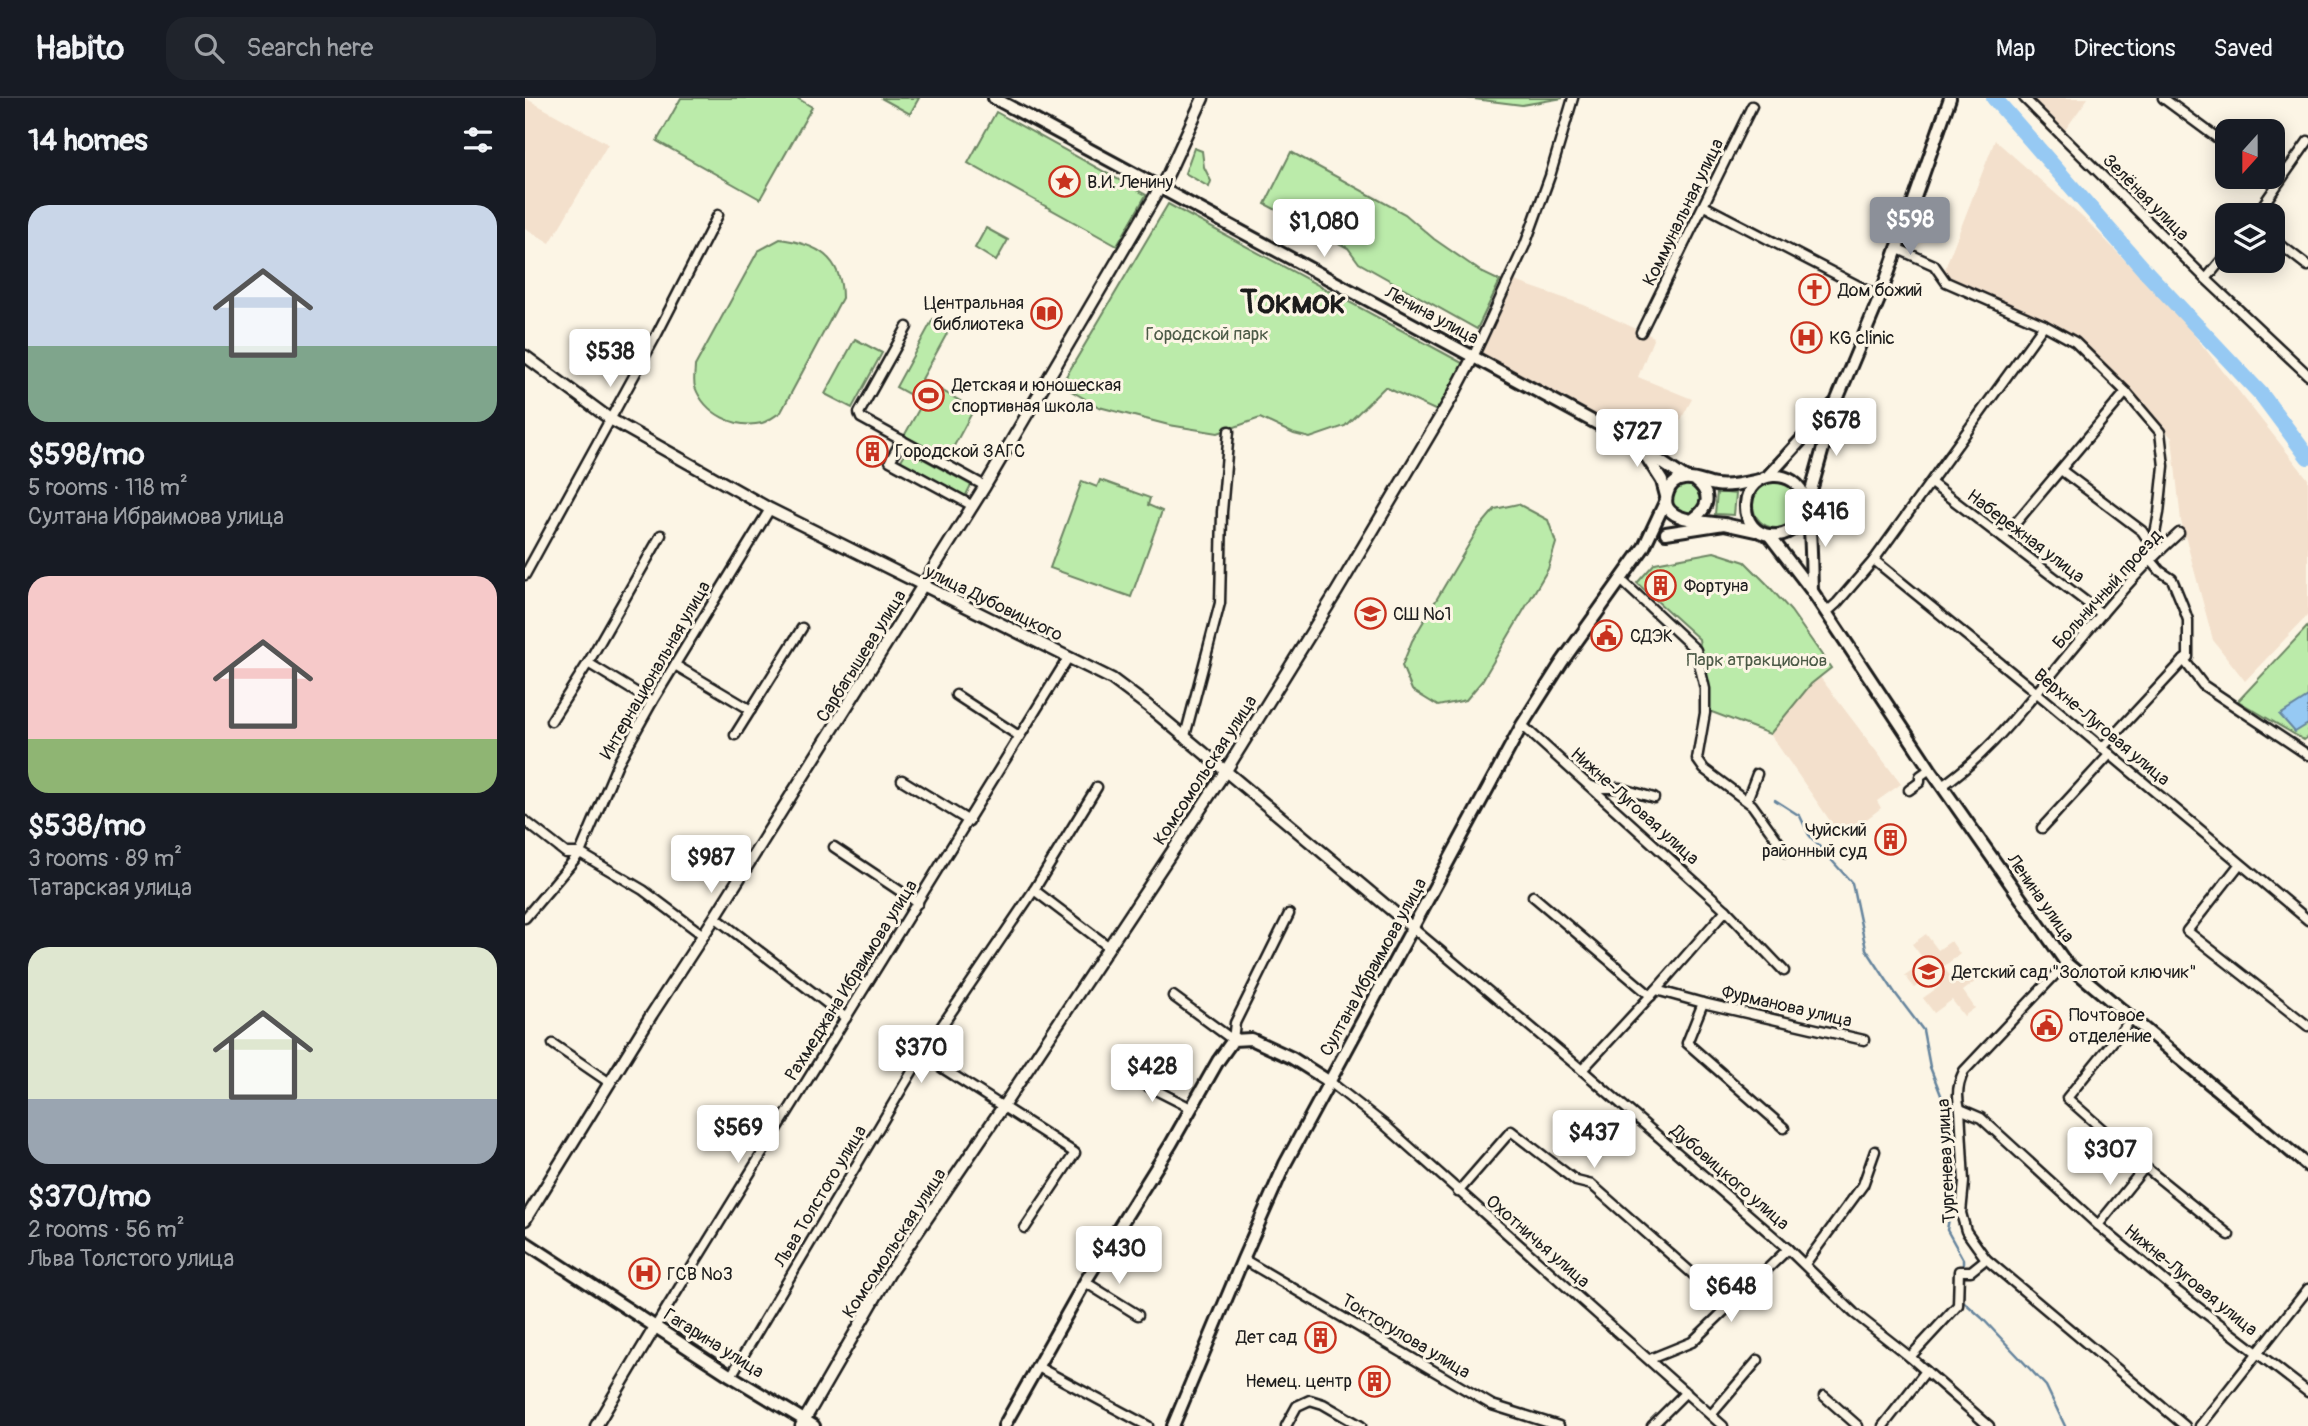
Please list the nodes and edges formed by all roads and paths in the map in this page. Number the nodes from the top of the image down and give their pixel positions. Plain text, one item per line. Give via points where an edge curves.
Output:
1 (994, 98) edge
2 (1203, 98) edge
3 (1573, 98) edge
4 (1950, 98) edge
5 (2025, 98) edge
6 (2163, 98) edge
7 (1752, 106) dead end
8 (2215, 136) edge
9 (2306, 147) edge
10 (2285, 174) edge
11 (1160, 188) junction
12 (1704, 206) junction
13 (718, 215) dead end
14 (1896, 248) junction
15 (2285, 249) edge
16 (2308, 267) edge
17 (2215, 268) edge
18 (2206, 279) junction
19 (1879, 297) junction
20 (2044, 325) junction
21 (907, 327) dead end
22 (1641, 332) dead end
23 (525, 356) edge
24 (1473, 357) junction
25 (2308, 375) edge
26 (2126, 392) junction
27 (1836, 402) junction
28 (610, 419) junction
29 (1229, 431) dead end
30 (902, 440) junction
31 (1631, 442) junction
32 (2061, 470) junction
33 (1764, 478) junction
34 (1691, 480) junction
35 (1662, 481) junction
36 (1931, 483) junction
37 (985, 486) junction
38 (1666, 498) junction
39 (973, 506) junction
40 (1807, 508) junction
41 (770, 509) junction
42 (1691, 520) junction
43 (1655, 523) junction
44 (1724, 524) junction
45 (1744, 527) junction
46 (1666, 533) junction
47 (2179, 533) dead end
48 (1766, 534) junction
49 (661, 535) dead end
50 (2003, 538) junction
51 (1644, 547) junction
52 (2150, 559) junction
53 (1874, 560) junction
54 (1800, 574) junction
55 (525, 575) edge
56 (1620, 579) junction
57 (923, 586) junction
58 (1812, 591) junction
59 (1827, 612) junction
60 (2102, 614) junction
61 (802, 628) dead end
62 (1068, 658) junction
63 (2185, 660) junction
64 (588, 663) junction
65 (675, 665) junction
66 (2037, 692) junction
67 (956, 695) dead end
68 (652, 702) junction
69 (751, 710) junction
70 (551, 720) dead end
71 (1522, 725) junction
72 (734, 735) dead end
73 (1019, 736) junction
74 (1185, 736) junction
75 (2102, 748) junction
76 (2110, 754) junction
77 (2308, 755) edge
78 (1930, 769) junction
79 (1225, 772) junction
80 (1757, 774) dead end
81 (902, 780) dead end
82 (1587, 784) junction
83 (1942, 786) junction
84 (1097, 787) dead end
85 (1909, 790) dead end
86 (1654, 798) dead end
87 (1747, 800) junction
88 (525, 821) edge
89 (969, 821) junction
90 (2042, 828) dead end
91 (834, 847) dead end
92 (1786, 852) dead end
93 (580, 853) junction
94 (2239, 865) junction
95 (1034, 890) junction
96 (1533, 896) dead end
97 (918, 903) junction
98 (1726, 910) junction
99 (1289, 914) dead end
100 (525, 918) edge
101 (715, 918) junction
102 (2308, 920) edge
103 (1414, 929) junction
104 (703, 934) junction
105 (1109, 947) junction
106 (2066, 963) junction
107 (1784, 971) dead end
108 (1653, 993) junction
109 (1173, 996) dead end
110 (1703, 1003) junction
111 (2131, 1017) junction
112 (846, 1018) junction
113 (2308, 1026) edge
114 (1233, 1040) junction
115 (1864, 1040) dead end
116 (554, 1044) dead end
117 (922, 1055) junction
118 (1582, 1070) junction
119 (1126, 1075) dead end
120 (1330, 1082) junction
121 (610, 1083) junction
122 (1002, 1108) junction
123 (1191, 1108) junction
124 (1960, 1109) junction
125 (1784, 1128) dead end
126 (1875, 1151) dead end
127 (2308, 1166) edge
128 (2145, 1167) junction
129 (1458, 1192) junction
130 (525, 1220) edge
131 (2098, 1225) junction
132 (1025, 1228) dead end
133 (2229, 1235) dead end
134 (525, 1242) edge
135 (1788, 1249) junction
136 (1243, 1259) junction
137 (1986, 1259) junction
138 (1805, 1264) junction
139 (1085, 1282) junction
140 (2308, 1289) edge
141 (1729, 1306) junction
142 (1138, 1315) dead end
143 (655, 1327) junction
144 (2257, 1353) junction
145 (1910, 1357) junction
146 (1650, 1359) junction
147 (1758, 1360) dead end
148 (1038, 1367) junction
149 (1926, 1371) junction
150 (731, 1376) junction
151 (1686, 1392) junction
152 (2308, 1392) edge
153 (1824, 1396) dead end
154 (1711, 1415) junction
155 (807, 1424) edge
156 (596, 1426) edge
157 (1004, 1426) edge
158 (1148, 1426) edge
159 (1173, 1426) edge
160 (1286, 1426) edge
161 (1361, 1426) edge
162 (1559, 1426) edge
163 (1652, 1426) edge
164 (1723, 1426) edge
165 (1858, 1426) edge
166 (1884, 1426) edge
167 (1989, 1426) edge
168 (2186, 1426) edge
169 (2200, 1426) edge

1 - 11 main road, Ленина улица
2 - 11 street, Сарбагышева улица
3 - 24 street, Комсомольская улица via 1525,244
4 - 14 main road
5 - 18 street, Зелёная улица
6 - 8 street
7 - 12 street, Коммунальная улица
9 - 10 street
11 - 24 main road, Ленина улица
11 - 37 street, Сарбагышева улица
12 - 19 street
12 - 22 street, Коммунальная улица
13 - 28 street
14 - 19 main road
14 - 20 street via 1934,265 1946,282
15 - 16 street
17 - 18 street
18 - 25 street, Зелёная улица
19 - 27 main road
20 - 26 street via 2075,342
20 - 36 street
21 - 30 street via 859,413 865,422
23 - 28 street, улица Дубовицкого
24 - 31 main road, Ленина улица
24 - 79 street, Комсомольская улица
26 - 32 street
26 - 52 street via 2159,432 2164,466
27 - 33 main road
27 - 40 main road
28 - 41 street, улица Дубовицкого
28 - 55 street
29 - 74 street via 1220,603
30 - 37 street
30 - 39 street via 890,461
31 - 34 main road
31 - 35 main road via 1651,460
32 - 50 street
32 - 52 street via 2142,531 2150,543
33 - 34 main road via 1726,485
33 - 40 main road via 1782,476 1794,482 1805,496
33 - 48 main road via 1749,492 1746,507 1751,523
34 - 38 main road via 1674,482
34 - 42 main road via 1704,487 1707,496 1702,513
35 - 38 main road
35 - 43 main road
36 - 50 street, Набережная улица
36 - 53 street
37 - 39 street, Сарбагышева улица
38 - 42 main road via 1675,516
38 - 43 main road
39 - 57 street, Сарбагышева улица
40 - 48 main road via 1796,528 1785,534
40 - 58 main road
41 - 57 street, улица Дубовицкого
41 - 65 street, Интернациональная улица
42 - 44 main road
42 - 46 main road
43 - 51 main road
44 - 45 main road
44 - 46 main road
45 - 48 main road
45 - 54 main road
46 - 51 main road
47 - 52 street, Больничный проезд
48 - 54 main road
49 - 64 street
50 - 60 street, Набережная улица
51 - 56 main road, Султана Ибраимова улица
52 - 60 street, Больничный проезд
52 - 63 street via 2172,579 2188,620
53 - 59 street
53 - 66 street, Верхне-Луговая улица
54 - 58 main road, Ленина улица
56 - 71 main road, Султана Ибраимова улица
56 - 87 street via 1696,650 1705,689 1697,759
57 - 62 street, улица Дубовицкого
57 - 101 street, Сарбагышева улица
58 - 59 main road, Ленина улица
59 - 78 main road, Ленина улица
60 - 66 street, Больничный проезд
61 - 69 street
62 - 73 street, Рахмеджана Ибраимова улица
62 - 74 street, улица Дубовицкого via 1112,678
63 - 75 street
63 - 77 street via 2203,685
64 - 68 street
64 - 70 street
65 - 68 street, Интернациональная улица
65 - 69 street
66 - 75 street, Верхне-Луговая улица
66 - 83 street, Больничный проезд via 1961,774
67 - 73 street
68 - 93 street, Интернациональная улица via 618,763
69 - 72 street
71 - 82 street, Нижне-Луговая улица
71 - 103 main road, Султана Ибраимова улица
73 - 89 street, Рахмеджана Ибраимова улица
74 - 79 street, улица Дубовицкого
75 - 76 street, Верхне-Луговая улица
76 - 90 street
76 - 94 street, Верхне-Луговая улица
78 - 83 main road, Ленина улица
78 - 85 street
79 - 103 street, улица Дубовицкого
79 - 105 street, Комсомольская улица
80 - 87 street
81 - 89 street
82 - 86 street
82 - 98 street, Нижне-Луговая улица
83 - 106 main road, Ленина улица
84 - 95 street, Льва Толстого улица
87 - 92 street
88 - 93 street via 566,853
89 - 97 street, Рахмеджана Ибраимова улица
91 - 97 street
93 - 100 street, Интернациональная улица
93 - 104 street via 643,890
94 - 102 street, Верхне-Луговая улица
94 - 113 street via 2186,931
95 - 105 street
95 - 117 street, Льва Толстого улица
96 - 108 street, Фурманова улица
97 - 112 street, Рахмеджана Ибраимова улица
98 - 107 street, Нижне-Луговая улица
98 - 108 street
99 - 114 street via 1235,1023
101 - 104 street, Сарбагышева улица
101 - 112 street
103 - 118 street, Дубовицкого улица
103 - 120 main road, Султана Ибраимова улица
104 - 121 street, Сарбагышева улица
105 - 122 street, Комсомольская улица
106 - 111 main road, Ленина улица
106 - 124 street, Тургенева улица via 1964,1071 1959,1080
108 - 110 street, Фурманова улица
108 - 118 street
109 - 114 street
110 - 115 street, Фурманова улица
110 - 125 street, Фурманова улица via 1687,1043
111 - 127 main road, Ленина улица
111 - 128 street via 2067,1098
112 - 143 street, Рахмеджана Ибраимова улица
114 - 120 main road via 1251,1039
114 - 123 main road
116 - 121 street
117 - 122 street
117 - 150 street, Льва Толстого улица
118 - 135 street, Дубовицкого улица
119 - 123 street
120 - 129 street, Охотничья улица
120 - 136 main road, Султана Ибраимова улица via 1285,1164
121 - 130 street, Сарбагышева улица
122 - 132 street via 1075,1153
122 - 155 street, Комсомольская улица via 889,1274
123 - 139 main road
124 - 131 street, Нижне-Луговая улица via 1981,1118
124 - 137 street, Тургенева улица via 1961,1213 1966,1231
126 - 138 street via 1863,1185
128 - 131 street
128 - 133 street
129 - 141 street via 1511,1131 1576,1181 1593,1185
129 - 146 street, Охотничья улица
131 - 144 street, Нижне-Луговая улица
134 - 143 main road, Гагарина улица
135 - 138 street, Дубовицкого улица
135 - 141 street
136 - 159 main road, Султана Ибраимова улица
136 - 162 street, Токтогулова улица via 1492,1405
137 - 145 street via 1971,1271 1959,1271 1958,1305
137 - 168 street, Тургенева улица
138 - 145 street, Дубовицкого улица via 1854,1313
139 - 142 street
139 - 148 main road
140 - 144 street
141 - 146 street via 1692,1342
143 - 150 main road, Гагарина улица
143 - 156 street, Рахмеджана Ибраимова улица
144 - 152 street, Нижне-Луговая улица
144 - 169 street
145 - 149 street, Дубовицкого улица
146 - 151 street, Охотничья улица
147 - 154 street
148 - 157 main road
148 - 158 street
149 - 166 street
149 - 167 street, Дубовицкого улица
150 - 155 main road, Гагарина улица
151 - 154 street, Охотничья улица
151 - 163 street
153 - 165 street
154 - 164 street, Охотничья улица
160 - 161 street via 1297,1406 1310,1400

